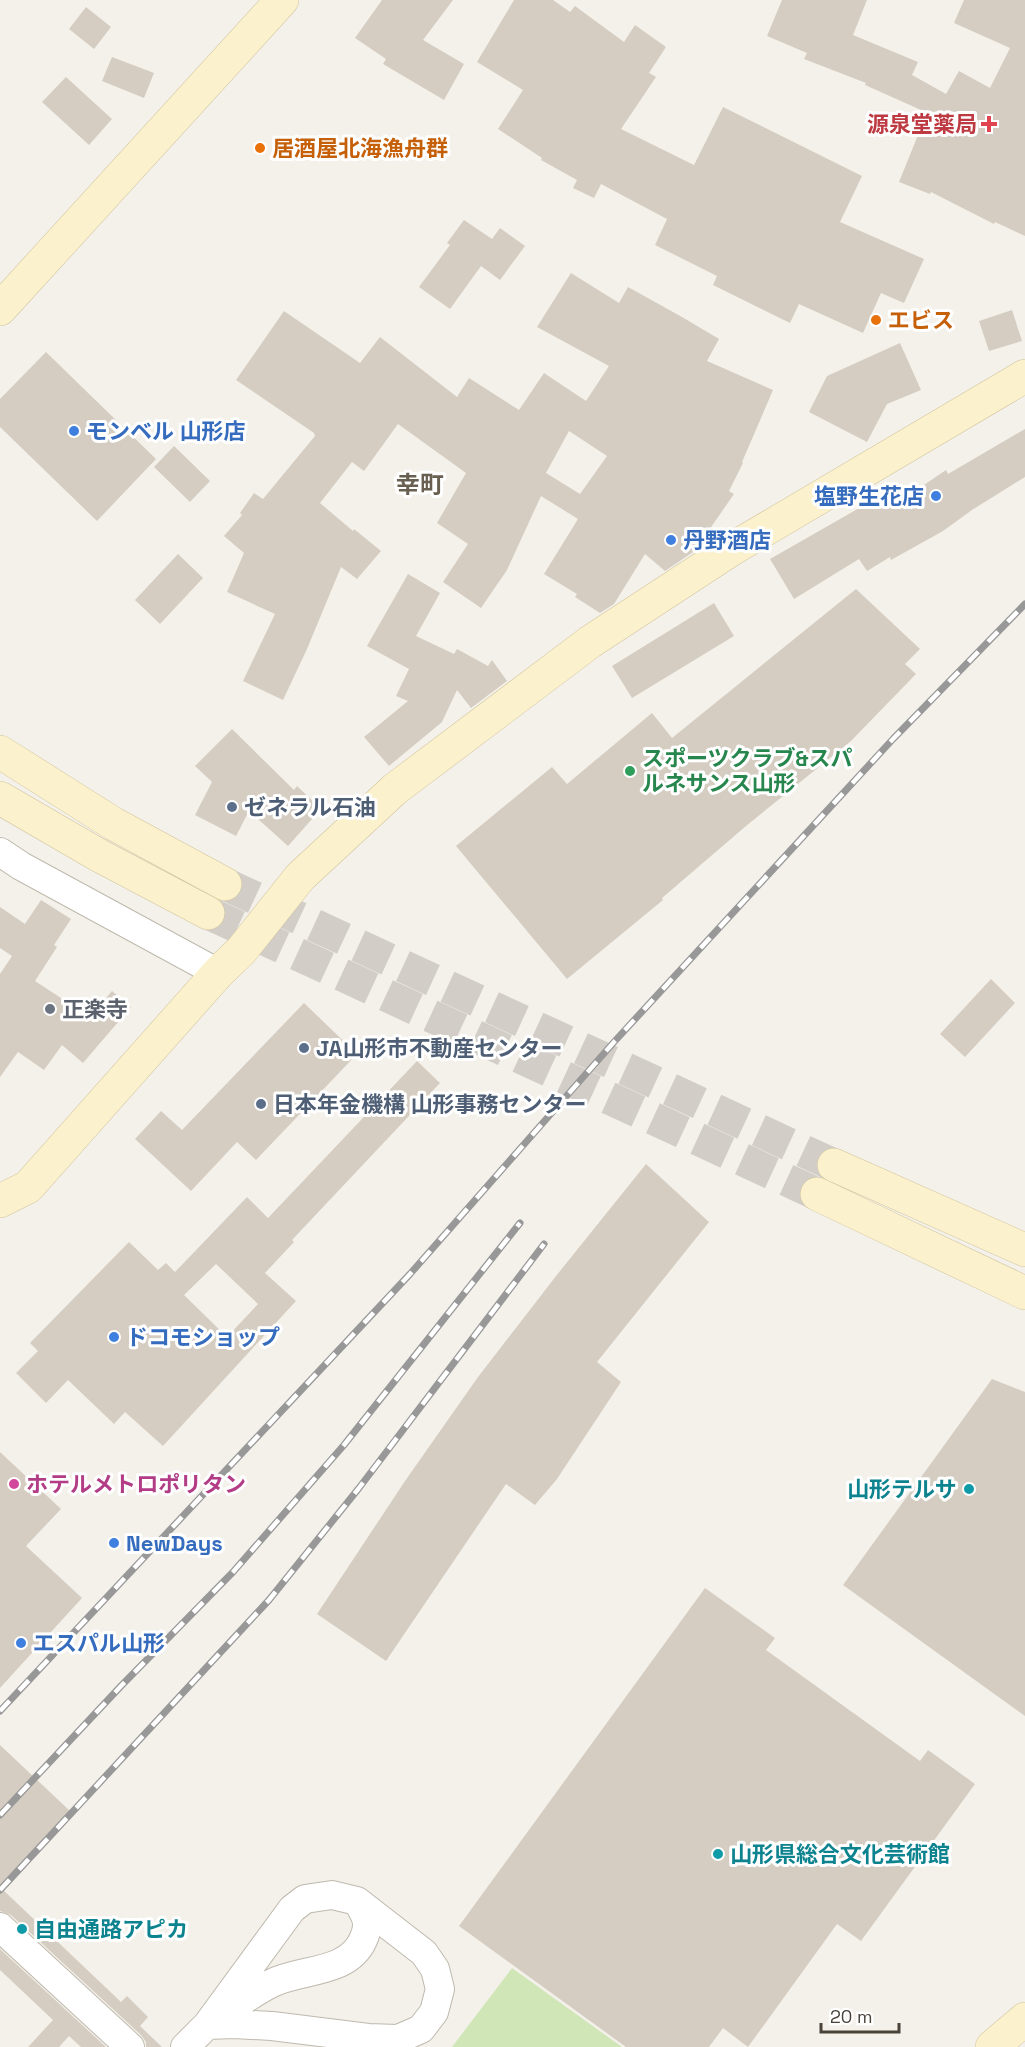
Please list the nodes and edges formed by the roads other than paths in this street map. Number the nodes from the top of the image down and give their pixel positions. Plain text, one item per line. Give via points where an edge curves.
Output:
1 (282, 0) edge
2 (0, 309) edge
3 (1025, 376) edge
4 (0, 752) edge
5 (0, 798) edge
6 (0, 852) edge
7 (225, 884) tunnel mouth
8 (208, 913) tunnel mouth
9 (218, 973) junction
10 (834, 1165) tunnel mouth
11 (817, 1194) tunnel mouth
12 (0, 1201) edge
13 (1025, 1250) edge
14 (1025, 1293) edge
15 (357, 1902) junction
16 (0, 1927) edge
17 (207, 2025) junction
18 (130, 2047) edge
19 (185, 2047) edge

1 - 2 street
3 - 9 street via 732,549 590,642 394,789 300,877 241,951
4 - 7 street via 114,824
5 - 8 street
6 - 9 street
9 - 12 street via 28,1187
10 - 13 street
11 - 14 street
15 - 17 street via 332,1895 305,1899 292,1909
15 - 17 street via 367,1918 366,1931 354,1955 342,1963 272,1983
15 - 17 street via 424,1953 435,1969 440,1989 434,2012 421,2029 398,2039 272,2026
16 - 18 street
17 - 19 street

